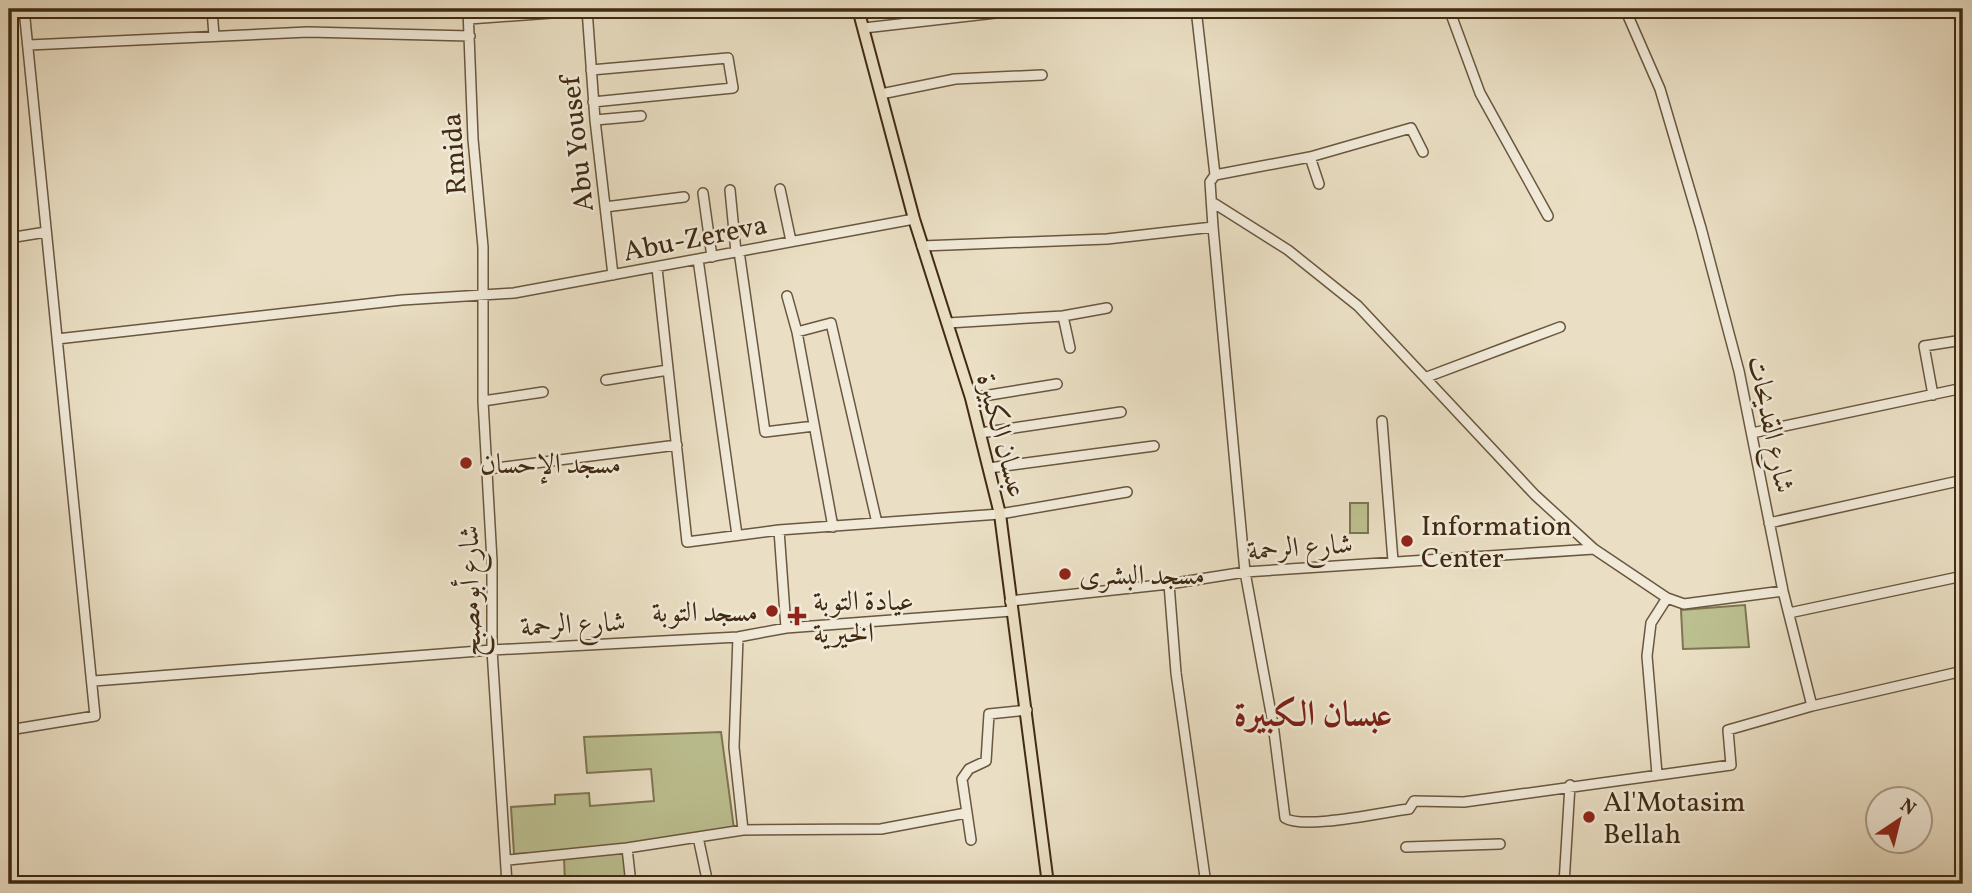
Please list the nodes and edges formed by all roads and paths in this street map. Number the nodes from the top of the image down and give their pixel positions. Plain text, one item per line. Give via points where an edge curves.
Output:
1 (24, 9) edge
2 (212, 9) edge
3 (606, 9) edge
4 (859, 9) edge
5 (1031, 9) edge
6 (1196, 9) edge
7 (1449, 9) edge
8 (1625, 9) edge
9 (588, 10) edge
10 (468, 14) edge
11 (864, 28) junction
12 (214, 36) junction
13 (470, 36) junction
14 (29, 45) junction
15 (591, 69) junction
16 (1042, 75) dead end
17 (881, 94) junction
18 (593, 102) junction
19 (641, 116) dead end
20 (595, 120) junction
21 (1423, 152) dead end
22 (1310, 157) junction
23 (1215, 175) junction
24 (1319, 184) dead end
25 (780, 188) dead end
26 (730, 190) dead end
27 (703, 193) dead end
28 (684, 197) dead end
29 (1212, 202) junction
30 (605, 207) junction
31 (1548, 216) dead end
32 (914, 219) junction
33 (1213, 228) junction
34 (46, 232) junction
35 (9, 238) edge
36 (791, 241) junction
37 (922, 246) junction
38 (738, 251) junction
39 (712, 257) junction
40 (698, 259) junction
41 (657, 268) junction
42 (613, 275) junction
43 (483, 296) junction
44 (787, 296) dead end
45 (1107, 309) dead end
46 (1063, 316) junction
47 (948, 323) junction
48 (1560, 327) dead end
49 (797, 332) junction
50 (57, 339) junction
51 (1963, 340) edge
52 (1070, 348) dead end
53 (668, 370) junction
54 (1427, 377) junction
55 (606, 380) dead end
56 (1058, 384) dead end
57 (1963, 388) edge
58 (543, 392) dead end
59 (1933, 395) junction
60 (971, 398) junction
61 (483, 401) junction
62 (1121, 412) dead end
63 (1382, 421) dead end
64 (814, 426) junction
65 (981, 433) junction
66 (1752, 433) junction
67 (677, 445) junction
68 (1154, 446) dead end
69 (989, 468) junction
70 (488, 469) junction
71 (1963, 480) edge
72 (1127, 492) dead end
73 (1000, 514) junction
74 (877, 523) junction
75 (1769, 523) junction
76 (833, 527) junction
77 (779, 530) junction
78 (737, 535) junction
79 (1594, 549) junction
80 (1393, 561) junction
81 (1245, 572) junction
82 (1963, 576) edge
83 (1169, 584) junction
84 (1783, 592) junction
85 (1667, 598) junction
86 (1011, 606) junction
87 (1788, 614) junction
88 (786, 628) junction
89 (738, 637) junction
90 (492, 650) junction
91 (1963, 671) edge
92 (94, 681) junction
93 (1812, 706) junction
94 (1027, 710) junction
95 (9, 730) edge
96 (1657, 774) junction
97 (1570, 785) junction
98 (967, 813) junction
99 (743, 830) junction
100 (698, 837) junction
101 (971, 839) dead end
102 (1500, 844) dead end
103 (1406, 847) dead end
104 (627, 848) junction
105 (508, 860) junction
106 (507, 884) edge
107 (631, 884) edge
108 (708, 884) edge
109 (967, 884) edge
110 (974, 884) edge
111 (1048, 884) edge
112 (1206, 884) edge
113 (1564, 884) edge

1 - 14 street
2 - 12 street
3 - 9 street
4 - 11 main road, عبسان الكبيرة
5 - 11 street
6 - 23 street
7 - 31 street via 1480,93
8 - 66 street, شارع القديحات via 1664,102 1740,371
9 - 10 street
9 - 15 street, Abu Yousef
10 - 13 street, Rmida
11 - 17 main road, عبسان الكبيرة
12 - 13 street via 307,32
12 - 14 street
13 - 43 street, Rmida
14 - 34 street
15 - 18 street, Abu Yousef
15 - 18 street via 728,58 733,88
16 - 17 street via 955,79
17 - 32 main road, عبسان الكبيرة
18 - 20 street, Abu Yousef
19 - 20 street
20 - 30 street, Abu Yousef
21 - 22 street via 1411,128
22 - 23 street
22 - 24 street
23 - 29 street via 1210,182
25 - 36 street
26 - 38 street
27 - 39 street
28 - 30 street
29 - 33 street
29 - 54 street via 1321,274
30 - 42 street, Abu Yousef
32 - 36 street, Abu-Zereva
32 - 37 main road, عبسان الكبيرة
33 - 37 street via 1107,239
33 - 81 street
34 - 35 street
34 - 50 street
36 - 38 street, Abu-Zereva
37 - 47 main road, عبسان الكبيرة
38 - 39 street, Abu-Zereva
38 - 64 street via 765,432
39 - 40 street, Abu-Zereva
40 - 41 street, Abu-Zereva
40 - 78 street
41 - 42 street, Abu-Zereva
41 - 53 street
42 - 43 street, Abu-Zereva
43 - 50 street, Abu-Zereva via 402,300
43 - 61 street, شارع أبومصبح
44 - 49 street
45 - 46 street
46 - 47 street
46 - 52 street
47 - 60 main road, عبسان الكبيرة
48 - 54 street
49 - 64 street
49 - 74 street via 831,323
50 - 92 street
51 - 59 street via 1924,346
53 - 55 street
53 - 67 street
54 - 79 street via 1535,495
56 - 60 street
57 - 59 street
58 - 61 street
59 - 66 street
60 - 65 main road, عبسان الكبيرة
61 - 70 street, شارع أبومصبح
62 - 65 street
63 - 80 street
64 - 76 street
65 - 69 main road, عبسان الكبيرة
66 - 75 street, شارع القديحات
67 - 70 street
67 - 78 street via 687,542
68 - 69 street
69 - 73 main road, عبسان الكبيرة
70 - 90 street, شارع أبومصبح
71 - 75 street
72 - 73 street
73 - 74 street
73 - 86 main road, عبسان الكبيرة
74 - 76 street
75 - 84 street, شارع القديحات
76 - 77 street
77 - 78 street
77 - 88 street
79 - 80 street, شارع الرحمة
79 - 85 street
80 - 81 street, شارع الرحمة
81 - 83 street, شارع الرحمة
81 - 97 street via 1285,818 1293,823 1312,821 1409,809 1413,801 1464,802
82 - 87 street
83 - 86 street, شارع الرحمة
83 - 112 street via 1175,673
84 - 85 street via 1684,604
84 - 87 street, شارع القديحات
85 - 96 street via 1651,623 1647,656
86 - 88 street, شارع الرحمة
86 - 94 main road, عبسان الكبيرة
87 - 93 street, شارع القديحات
88 - 89 street, شارع الرحمة
89 - 90 street, شارع الرحمة
89 - 99 street via 734,747
90 - 92 street, شارع الرحمة
90 - 105 street, شارع أبومصبح
91 - 93 street
92 - 95 street via 96,716
93 - 96 street via 1728,730 1731,765
94 - 98 street via 989,714 986,761 969,769 962,779
94 - 111 main road, عبسان الكبيرة
96 - 97 street
97 - 113 street
98 - 99 street via 881,829
98 - 101 street
99 - 100 street
100 - 104 street
100 - 108 street
102 - 103 street
104 - 105 street
104 - 107 street
105 - 106 street, شارع أبومصبح
109 - 110 street

